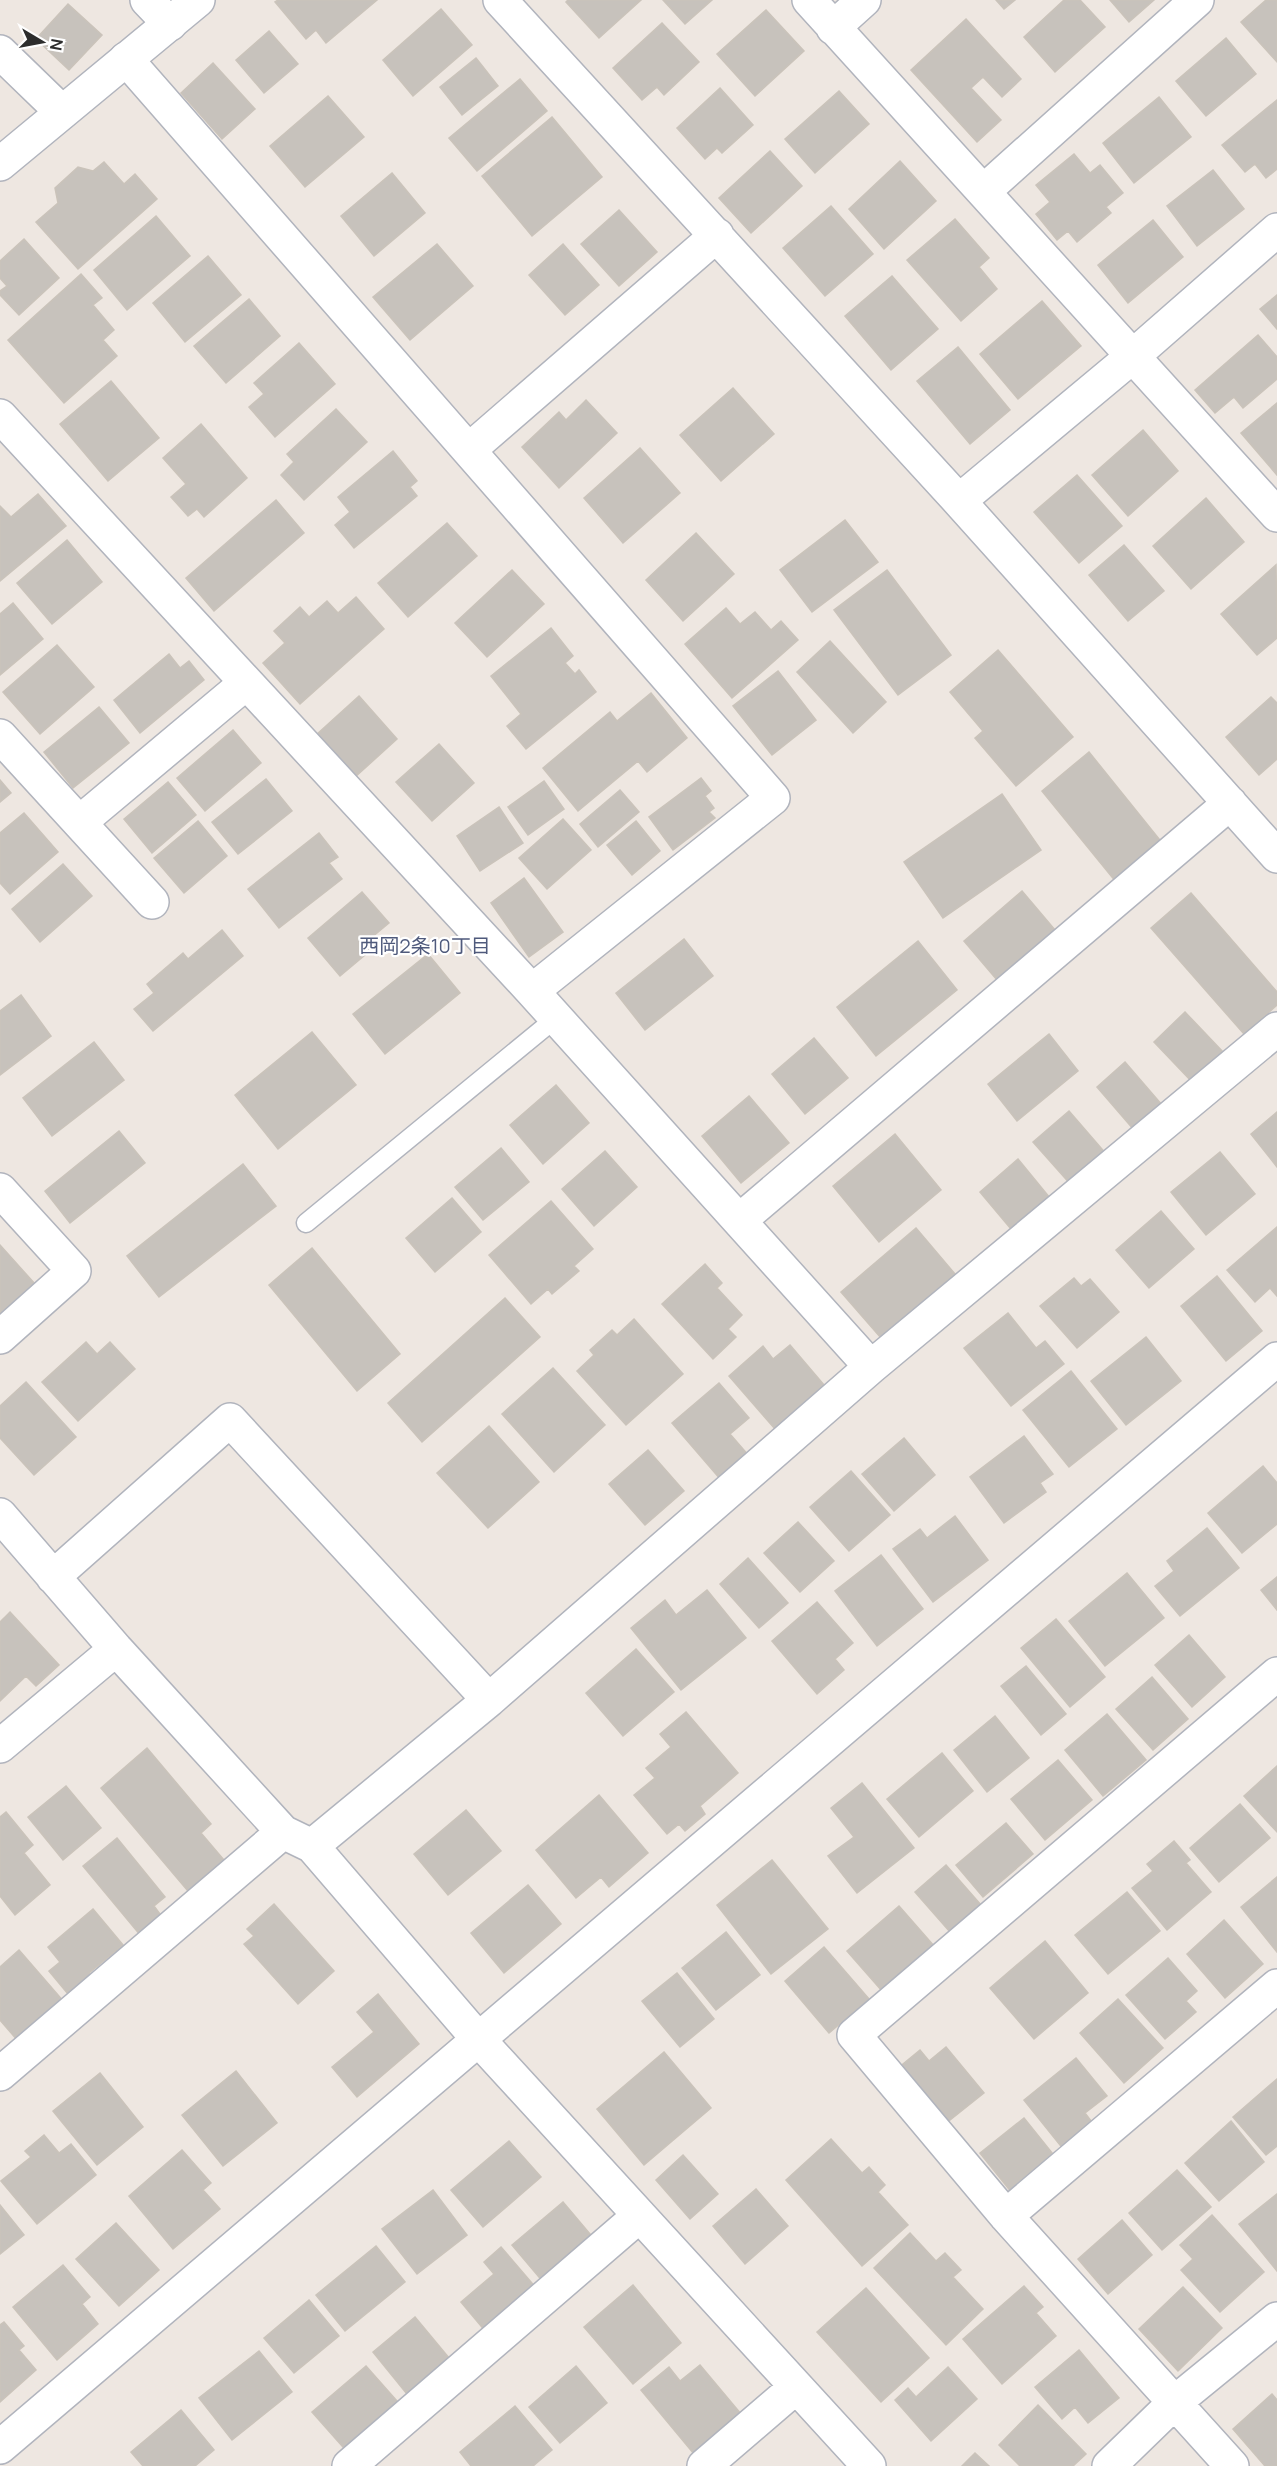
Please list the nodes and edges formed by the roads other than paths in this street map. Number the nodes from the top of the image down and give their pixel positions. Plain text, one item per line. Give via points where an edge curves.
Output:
1 (147, 0) edge
2 (198, 0) edge
3 (500, 0) edge
4 (809, 0) edge
5 (864, 0) edge
6 (1197, 0) edge
7 (170, 24) junction
8 (833, 28) junction
9 (0, 52) edge
10 (126, 59) junction
11 (62, 112) junction
12 (0, 164) edge
13 (984, 191) junction
14 (1277, 230) edge
15 (717, 235) junction
16 (1133, 356) junction
17 (0, 416) edge
18 (469, 450) junction
19 (959, 501) junction
20 (1277, 516) edge
21 (246, 683) junction
22 (0, 735) edge
23 (1230, 803) junction
24 (80, 822) junction
25 (1277, 856) edge
26 (152, 902) dead end
27 (531, 991) junction
28 (556, 1018) junction
29 (1277, 1029) edge
30 (0, 1190) edge
31 (740, 1220) junction
32 (306, 1223) dead end
33 (0, 1337) edge
34 (1277, 1359) edge
35 (871, 1367) junction
36 (0, 1515) edge
37 (53, 1577) junction
38 (116, 1648) junction
39 (1277, 1674) edge
40 (489, 1700) junction
41 (0, 1746) edge
42 (297, 1839) junction
43 (1277, 1986) edge
44 (479, 2040) junction
45 (0, 2074) edge
46 (639, 2216) junction
47 (1006, 2216) junction
48 (1277, 2319) edge
49 (796, 2388) junction
50 (1174, 2403) junction
51 (0, 2447) edge
52 (349, 2466) edge
53 (704, 2466) edge
54 (870, 2466) edge
55 (1109, 2466) edge
56 (1232, 2466) edge

1 - 7 street
2 - 7 street
3 - 15 street
4 - 8 street
5 - 8 street
6 - 13 street
7 - 10 street
8 - 13 street
9 - 11 street
10 - 11 street
10 - 18 street
11 - 12 street
13 - 16 street
14 - 16 street
15 - 18 street
15 - 19 street
16 - 19 street
16 - 20 street
17 - 21 street
18 - 27 street via 772,798
19 - 23 street
21 - 24 street
21 - 27 street
22 - 24 street
23 - 25 street
23 - 31 street
24 - 26 street
27 - 28 street
28 - 31 street
28 - 32 lane
29 - 35 street
30 - 33 street via 74,1271
31 - 35 street
34 - 44 street
35 - 40 street
36 - 37 street
37 - 38 street
37 - 40 street via 230,1420
38 - 41 street
38 - 42 street
39 - 47 street via 854,2035
40 - 42 street
42 - 44 street
42 - 45 street
43 - 47 street
44 - 46 street
44 - 51 street
46 - 49 street
46 - 52 street
47 - 50 street
48 - 50 street
49 - 53 street
49 - 54 street
50 - 55 street
50 - 56 street

